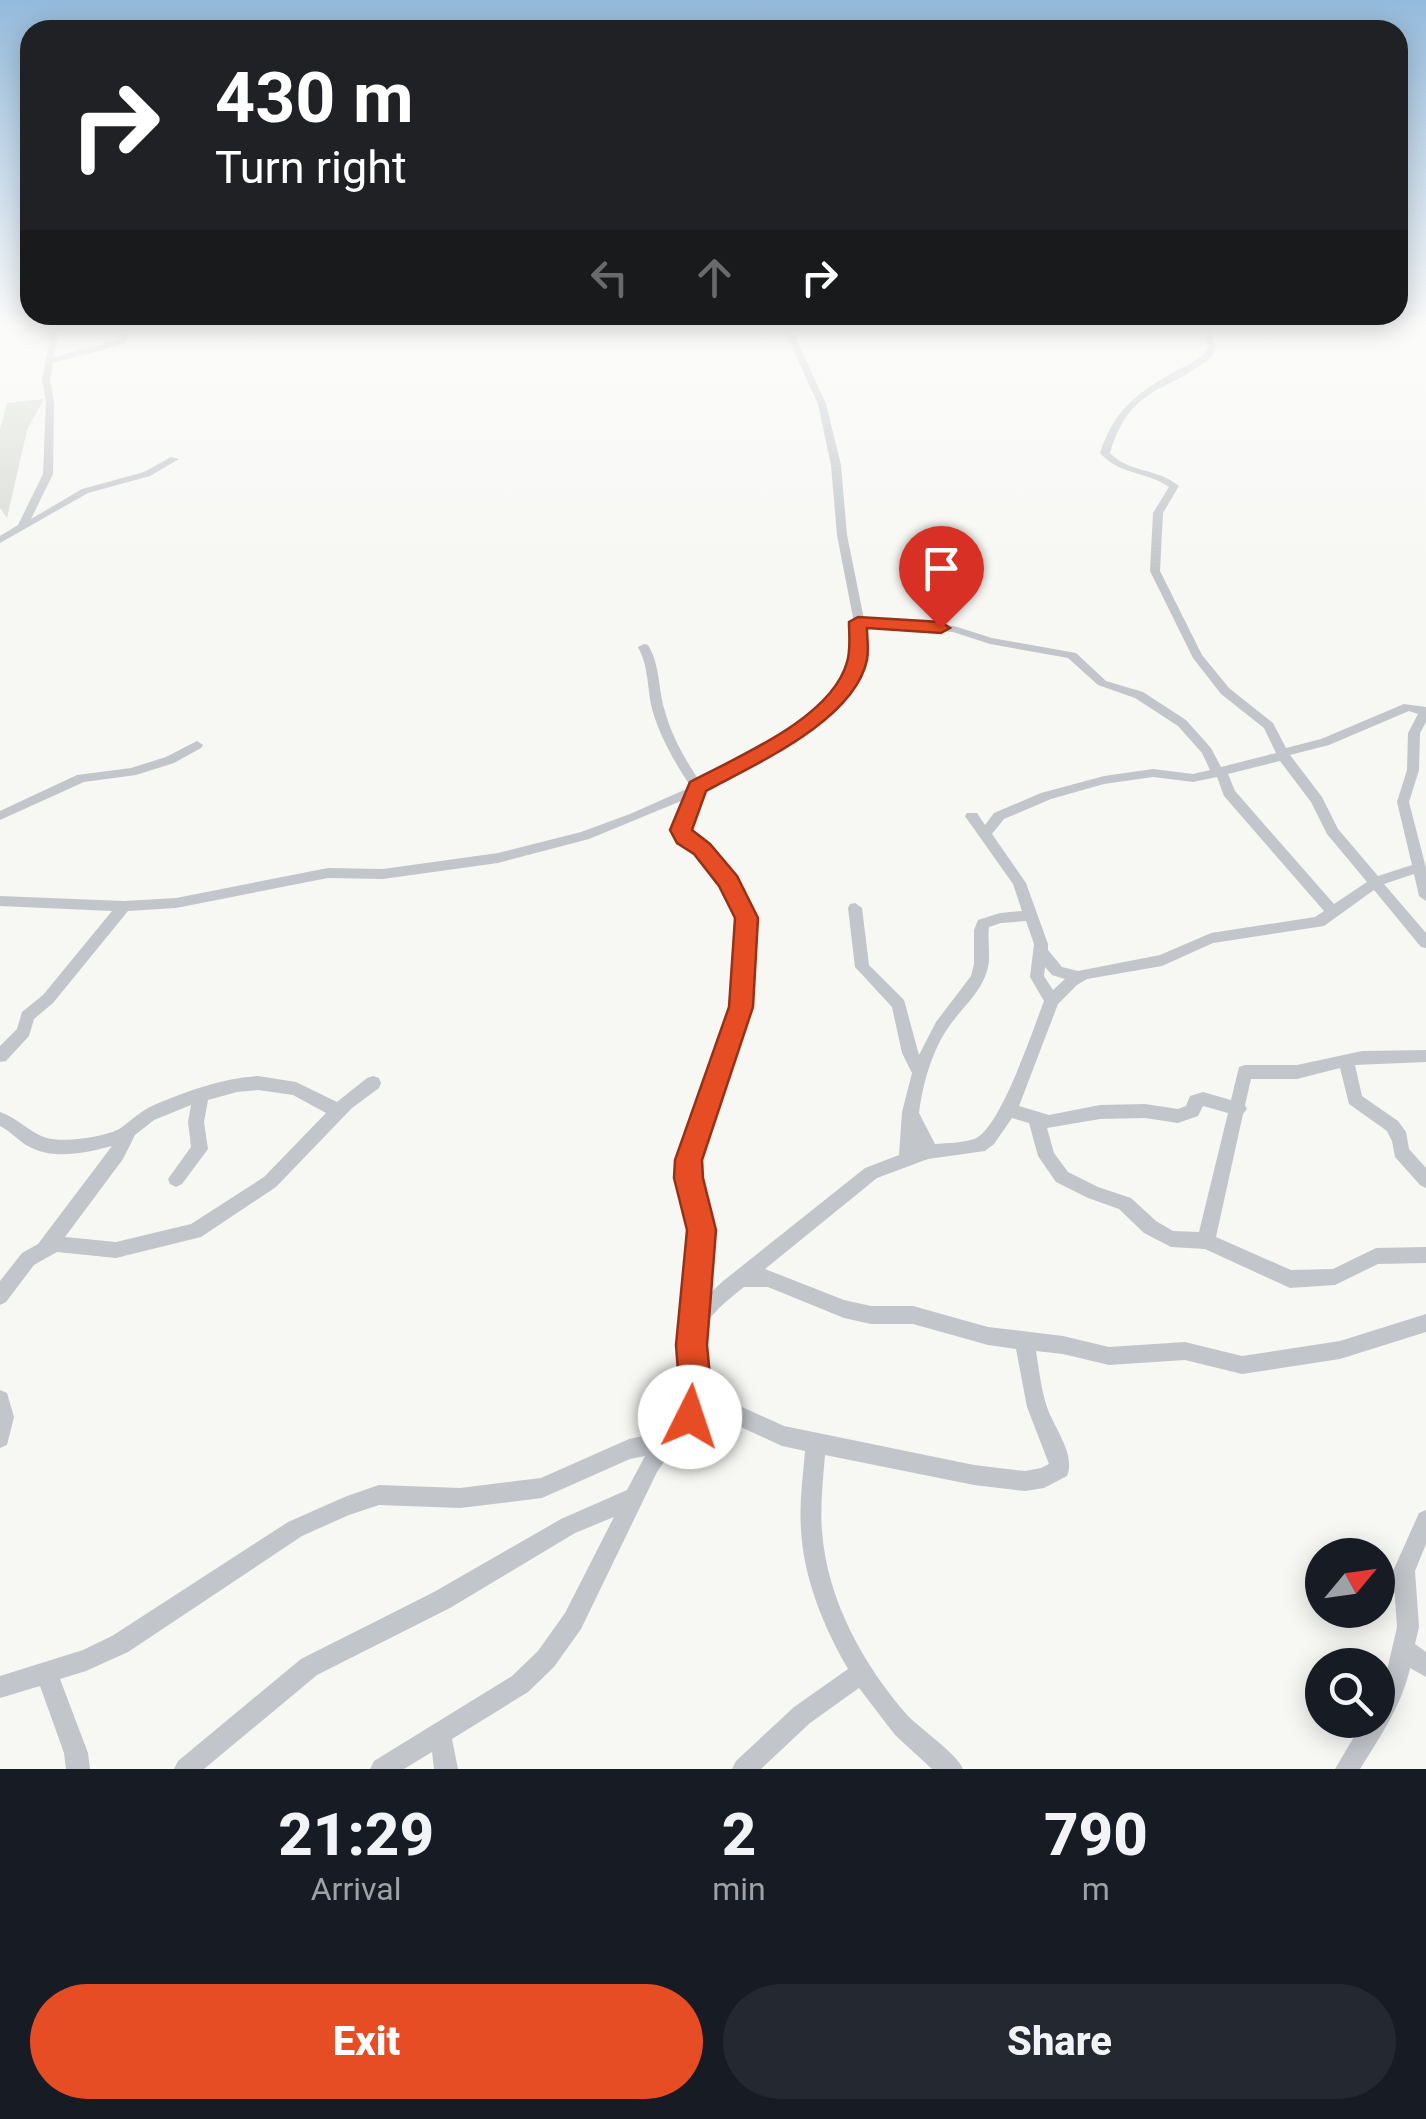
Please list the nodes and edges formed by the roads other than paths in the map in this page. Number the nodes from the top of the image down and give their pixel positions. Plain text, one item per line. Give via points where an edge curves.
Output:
1 (47, 408) edge
2 (823, 408) edge
3 (1125, 408) edge
4 (174, 458) dead end
5 (16, 531) junction
6 (0, 540) edge
7 (858, 622) junction
8 (644, 647) dead end
9 (1426, 712) edge
10 (197, 744) dead end
11 (1283, 755) junction
12 (1219, 772) junction
13 (697, 787) junction
14 (0, 816) edge
15 (972, 816) dead end
16 (986, 834) junction
17 (1419, 867) junction
18 (1376, 882) junction
19 (1426, 896) edge
20 (0, 900) edge
21 (124, 906) junction
22 (856, 908) dead end
23 (1334, 912) junction
24 (1030, 915) junction
25 (1426, 943) edge
26 (1042, 953) junction
27 (1080, 976) junction
28 (1052, 1001) junction
29 (0, 1056) edge
30 (1426, 1056) edge
31 (1346, 1059) junction
32 (920, 1071) junction
33 (373, 1083) dead end
34 (202, 1095) junction
35 (1239, 1109) junction
36 (1009, 1110) junction
37 (337, 1111) junction
38 (910, 1111) junction
39 (0, 1119) edge
40 (1037, 1121) junction
41 (122, 1136) junction
42 (931, 1152) junction
43 (907, 1159) junction
44 (176, 1179) dead end
45 (1426, 1180) edge
46 (1206, 1242) junction
47 (45, 1249) junction
48 (1426, 1254) edge
49 (742, 1278) junction
50 (0, 1296) edge
51 (1426, 1324) edge
52 (692, 1332) junction
53 (1024, 1340) junction
54 (0, 1400) edge
55 (684, 1425) junction
56 (0, 1438) edge
57 (666, 1440) junction
58 (816, 1442) junction
59 (630, 1499) junction
60 (1426, 1520) edge
61 (1404, 1650) junction
62 (1426, 1666) edge
63 (862, 1672) junction
64 (46, 1673) junction
65 (1395, 1682) edge
66 (0, 1687) edge
67 (440, 1733) junction
68 (1366, 1738) edge
69 (78, 1769) edge
70 (186, 1769) edge
71 (382, 1769) edge
72 (446, 1769) edge
73 (744, 1769) edge
74 (951, 1769) edge
75 (1347, 1769) edge

1 - 5 street via 48,474
2 - 7 street
3 - 11 street via 1105,453 1121,468 1174,486 1158,514 1155,571 1163,591 1204,666 1269,726
4 - 5 street via 147,474 76,495
5 - 6 street
7 - 12 street via 941,628 1072,655 1102,682 1182,722
7 - 13 street via 857,660 848,680 806,729
8 - 13 street via 654,665 660,713
9 - 11 street via 1408,707
9 - 17 street via 1414,732 1403,802
10 - 14 street via 132,772 81,778
11 - 12 street
11 - 18 street via 1332,831
12 - 16 street via 1104,780 999,816
12 - 23 street via 1229,793
13 - 21 street via 584,836 498,858 383,874 328,873 176,904
13 - 52 street via 681,830 729,882 746,918 746,943 741,1007 688,1160 701,1230
15 - 16 street
16 - 24 street via 1019,883
17 - 18 street
17 - 19 street
18 - 23 street
18 - 25 street
20 - 21 street
21 - 29 street
22 - 32 street via 862,967 900,1004
23 - 27 street via 1319,922 1210,938 1162,960
24 - 26 street
24 - 32 street via 983,924 978,978 939,1030
26 - 27 street via 1058,971
26 - 28 street via 1037,977
27 - 28 street
28 - 36 street
30 - 31 street
31 - 35 street via 1297,1072 1245,1072
31 - 45 street via 1354,1099 1395,1127 1401,1152
32 - 38 street
33 - 37 street
34 - 37 street via 234,1083 267,1083 300,1090
34 - 41 street via 158,1109
34 - 44 street via 196,1122 200,1150
35 - 40 street via 1204,1099 1178,1116 1121,1111
35 - 46 street
36 - 40 street
36 - 42 street via 978,1146
37 - 47 street via 270,1182 195,1231 116,1250 62,1243
38 - 42 street
38 - 43 street
39 - 41 street via 44,1146
40 - 46 street via 1046,1156 1062,1176 1125,1203 1171,1240
41 - 47 street via 117,1154
42 - 43 street
43 - 49 street via 855,1184
46 - 48 street via 1290,1280 1335,1278 1376,1256
47 - 50 street via 15,1272
49 - 52 street via 709,1306
49 - 53 street via 768,1278 871,1315 912,1314
51 - 53 street via 1340,1350 1242,1366 1184,1351 1110,1356
52 - 55 street via 696,1397
53 - 58 street via 1036,1406 1060,1459 1055,1473 1025,1480 974,1475
54 - 56 street
55 - 57 street
55 - 58 street via 722,1414
57 - 59 street
57 - 64 street via 542,1488 460,1498 379,1495 347,1506 295,1529 120,1644
58 - 63 street via 814,1556 835,1624
59 - 67 street via 573,1621 546,1659 520,1684
59 - 70 street via 309,1667
60 - 61 street via 1404,1571
61 - 62 street
61 - 65 street
63 - 73 street
63 - 74 street via 879,1700
64 - 66 street
64 - 69 street
67 - 71 street
67 - 72 street
68 - 75 street

